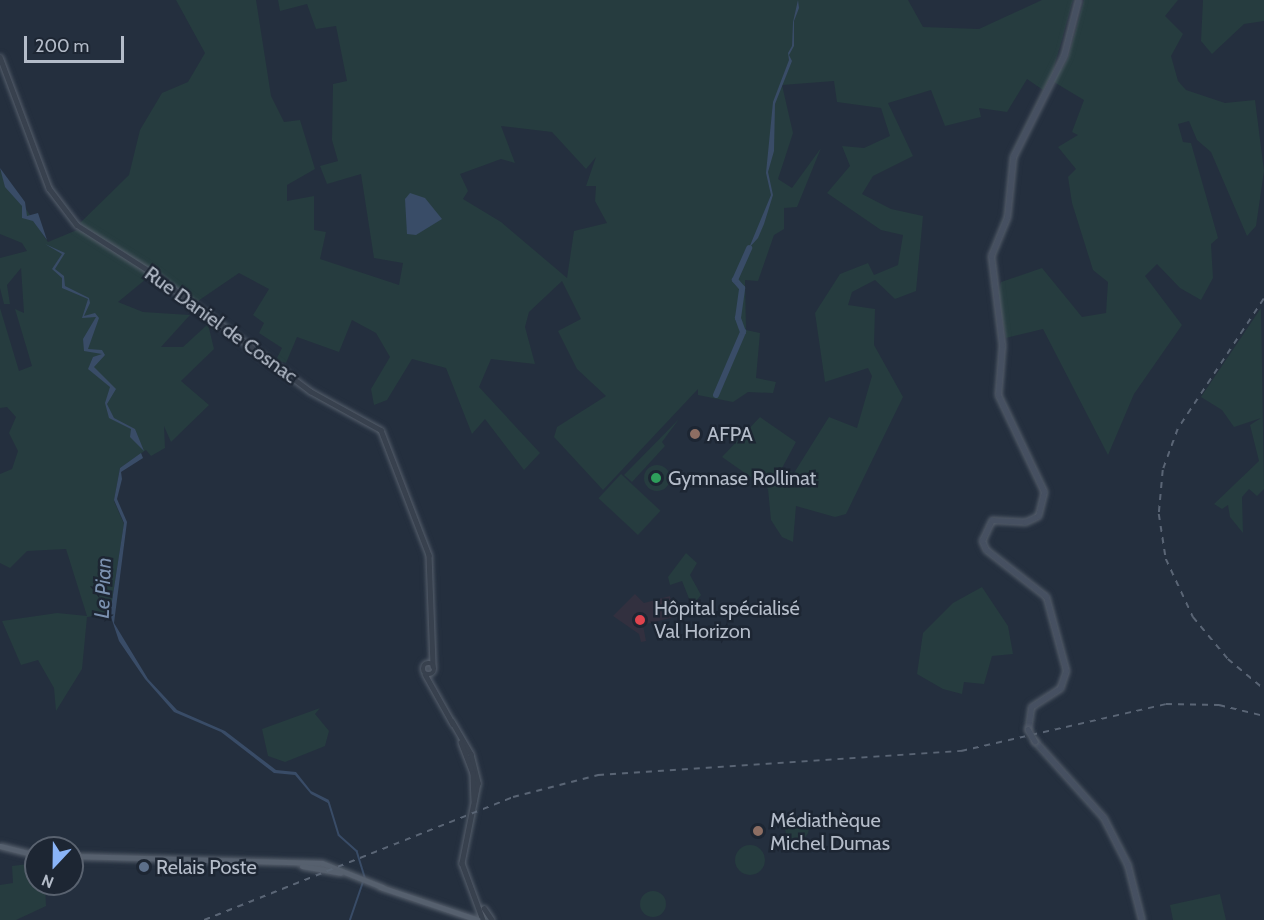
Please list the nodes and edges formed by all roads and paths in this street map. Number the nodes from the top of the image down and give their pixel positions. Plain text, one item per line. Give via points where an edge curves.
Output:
1 (1078, 0) edge
2 (0, 57) edge
3 (432, 658) junction
4 (427, 664) junction
5 (433, 666) junction
6 (433, 673) junction
7 (425, 674) junction
8 (432, 685) junction
9 (452, 721) junction
10 (458, 734) junction
11 (474, 761) junction
12 (472, 768) junction
13 (478, 790) junction
14 (475, 802) junction
15 (0, 846) edge
16 (24, 852) edge
17 (84, 856) edge
18 (313, 865) junction
19 (363, 880) junction
20 (478, 902) junction
21 (441, 908) junction
22 (476, 919) edge
23 (490, 919) edge
24 (483, 920) edge
25 (1142, 920) edge

1 - 25 main road, bridge via 1064,55 1017,148 1007,218 991,256 1002,345 998,395 1040,480 1043,504 1029,521 993,520 982,537 986,550 1043,593 1057,624 1066,678 1060,688 1031,707 1028,729 1104,818 1128,865
2 - 3 street, Rue Daniel de Cosnac via 49,188 77,225 151,272 255,353 379,433 426,541
3 - 4 street
3 - 5 street, Rue Daniel de Cosnac
4 - 5 street
4 - 7 street
5 - 6 street, Rue Daniel de Cosnac
6 - 7 street
6 - 8 street
7 - 8 street
8 - 9 street
9 - 10 street
9 - 11 street
10 - 11 street
10 - 12 street
11 - 13 street
12 - 13 street
12 - 14 street
13 - 14 street
14 - 20 street via 462,863
15 - 16 main road
17 - 18 main road
18 - 19 main road
18 - 19 main road
19 - 21 main road
20 - 22 street
20 - 23 street
20 - 24 street
21 - 22 main road
21 - 22 main road

